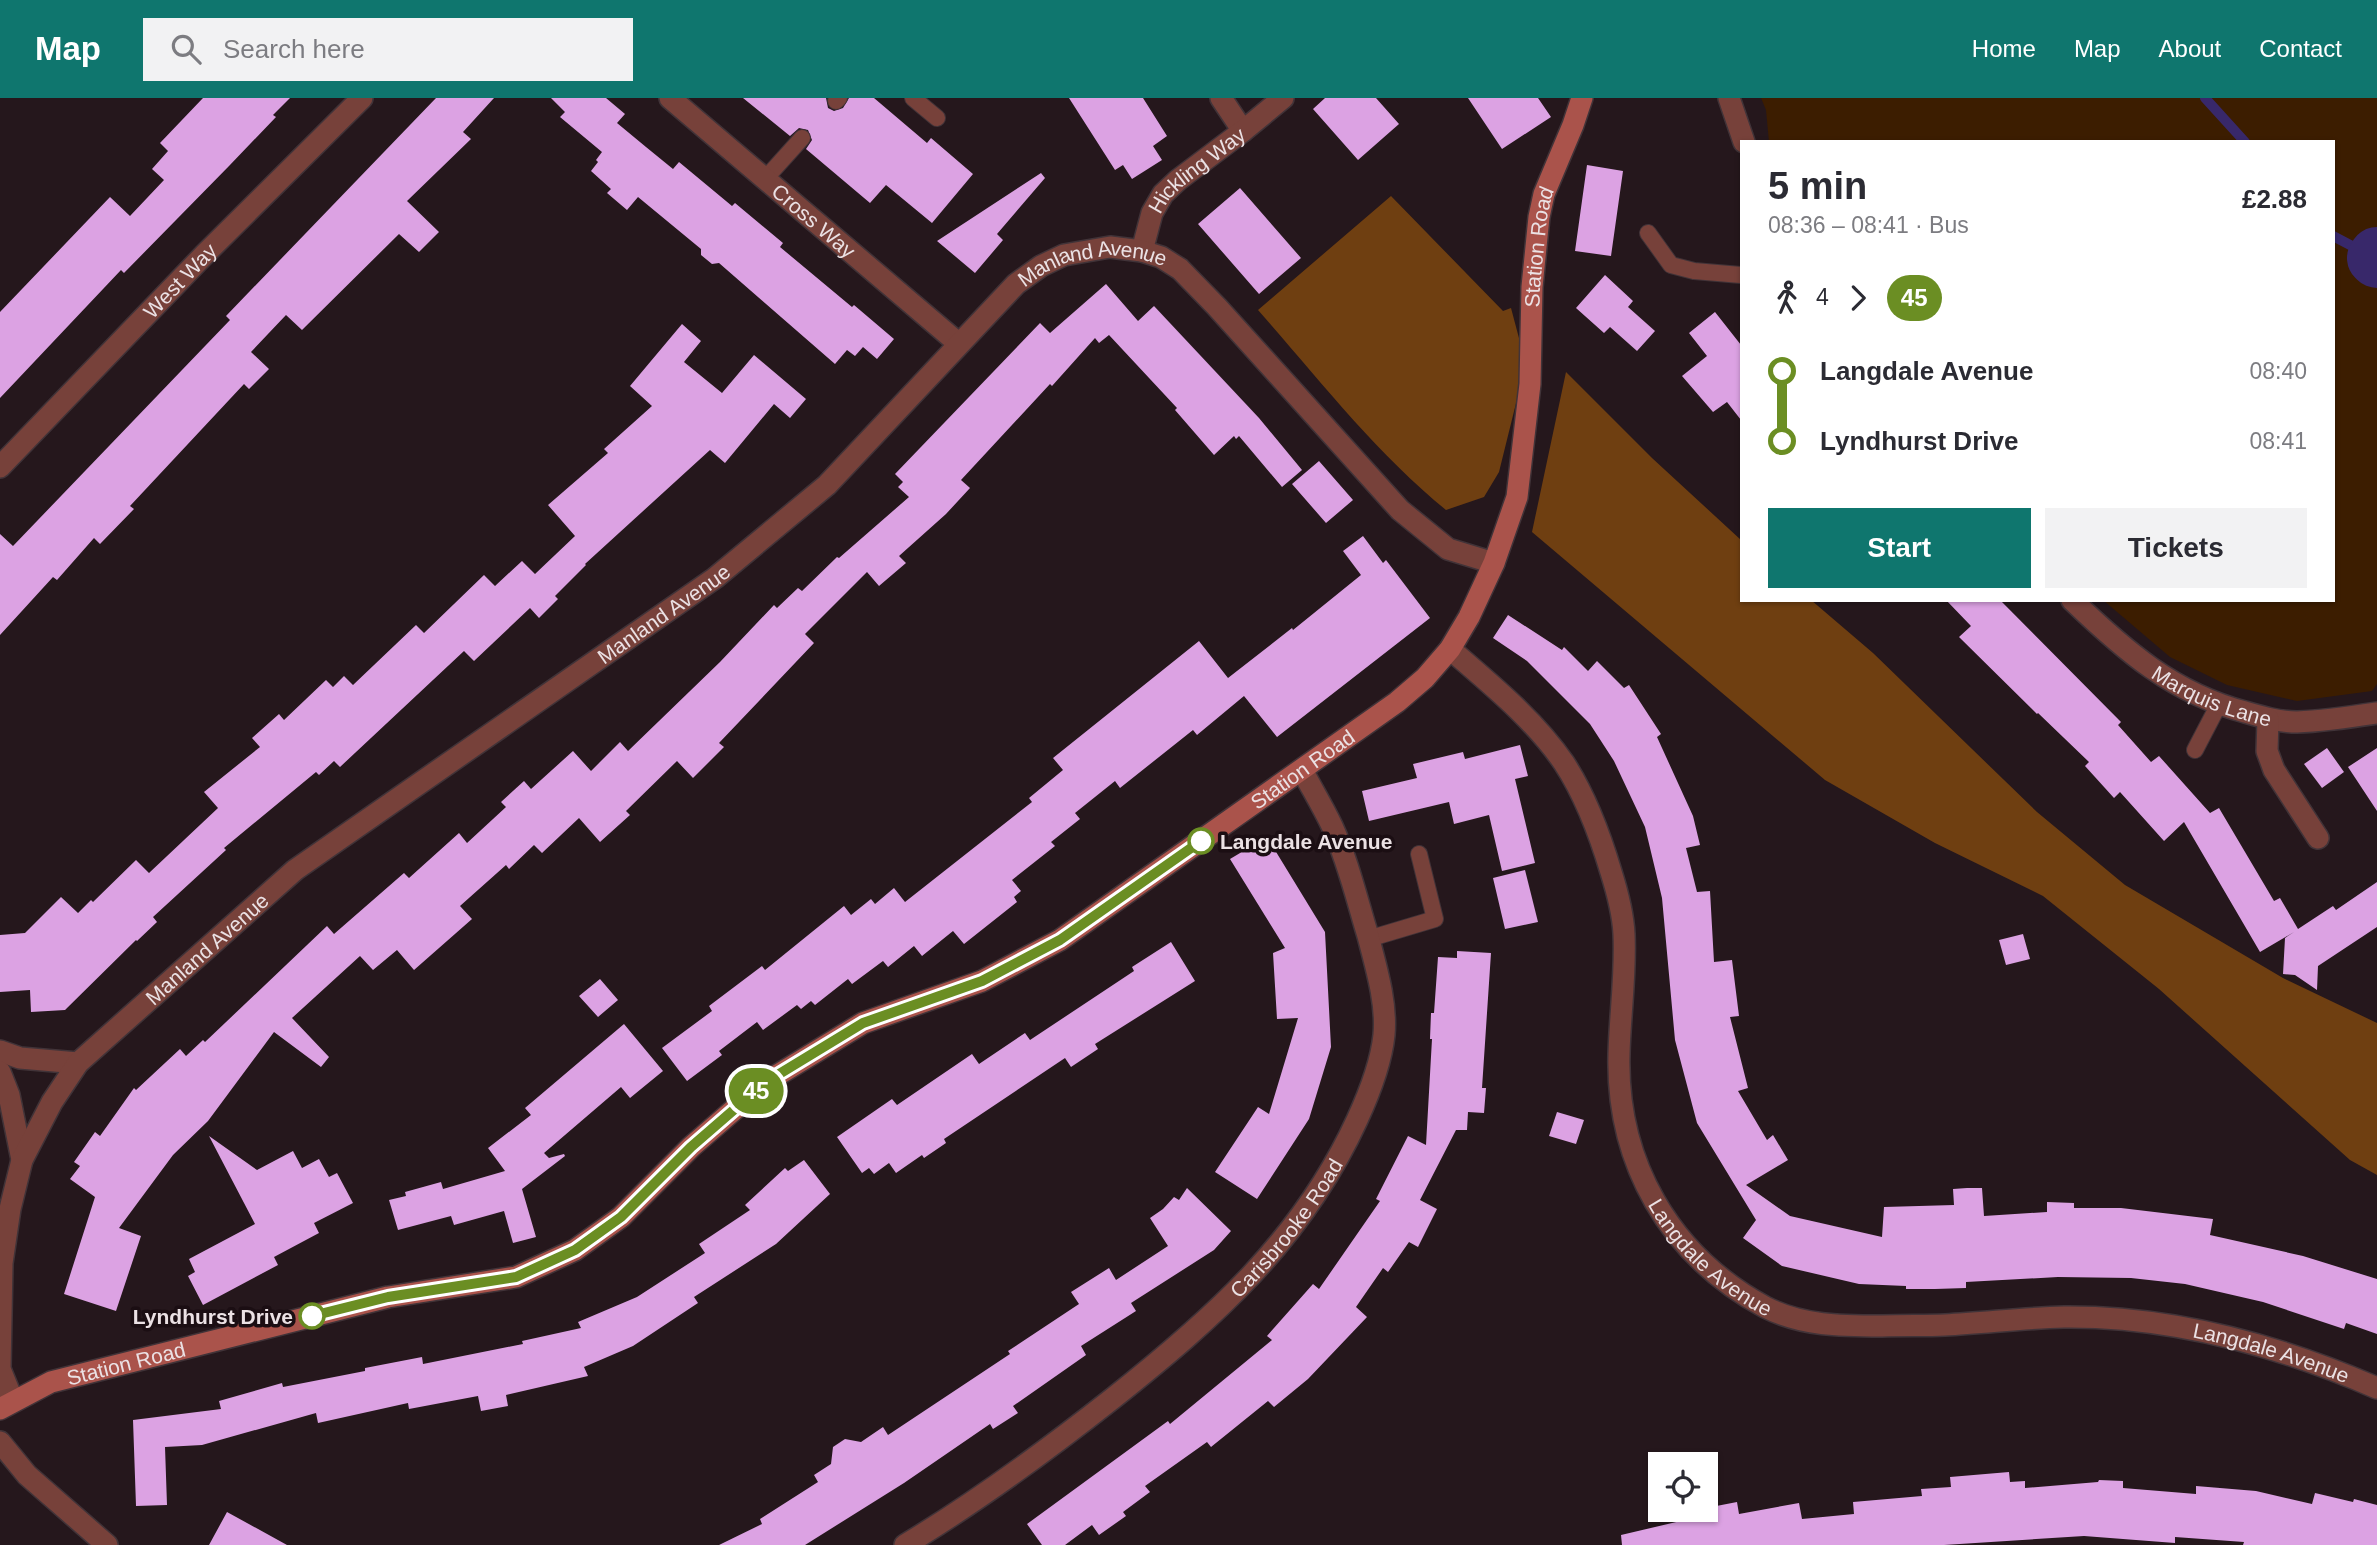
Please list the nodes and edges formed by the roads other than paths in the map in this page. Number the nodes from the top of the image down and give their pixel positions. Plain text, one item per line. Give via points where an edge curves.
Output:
1 (362, 98) edge
2 (670, 98) edge
3 (913, 98) edge
4 (1221, 98) edge
5 (1283, 98) edge
6 (1582, 98) edge
7 (1730, 98) edge
8 (937, 118) dead end
9 (1243, 131) junction
10 (802, 138) dead end
11 (1743, 140) edge
12 (765, 179) junction
13 (1648, 233) dead end
14 (1142, 251) junction
15 (1740, 275) edge
16 (958, 343) junction
17 (0, 467) edge
18 (1494, 563) junction
19 (2074, 602) edge
20 (1450, 649) junction
21 (2220, 704) junction
22 (2377, 713) edge
23 (2269, 719) junction
24 (2195, 750) dead end
25 (1301, 770) junction
26 (2318, 838) dead end
27 (1419, 855) dead end
28 (1368, 939) junction
29 (0, 1051) edge
30 (78, 1063) junction
31 (0, 1072) edge
32 (22, 1160) junction
33 (2377, 1388) edge
34 (6, 1405) edge
35 (0, 1442) edge
36 (107, 1545) edge
37 (905, 1545) edge

1 - 17 street, West Way
2 - 12 street, Cross Way
3 - 8 lane
4 - 9 street, Hickling Way
5 - 9 street
6 - 18 main road, Station Road via 1539,217 1530,384 1517,498
7 - 11 street
9 - 14 street, Hickling Way via 1163,194 1152,213
10 - 12 lane
12 - 16 street, Cross Way
13 - 15 lane via 1671,265
14 - 16 street, Manland Avenue via 1086,250 1041,266 1016,284
14 - 18 street, Manland Avenue via 1180,269 1400,510 1448,549
16 - 30 street, Manland Avenue via 827,485 725,569 295,870
18 - 20 main road, Station Road
19 - 21 street, Marquis Lane via 2146,666 2187,691
20 - 25 main road, Station Road via 1397,702
20 - 33 street, Langdale Avenue via 1534,727 1564,764 1592,819 1624,931 1619,1093 1627,1135 1647,1189 1679,1239 1708,1268 1736,1289 1797,1321 1849,1326 2064,1317 2138,1320 2272,1347
21 - 23 street, Marquis Lane
21 - 24 lane
22 - 23 street, Marquis Lane via 2296,722
23 - 26 street via 2267,751 2274,770
25 - 28 street, Carisbrooke Road via 1332,827
25 - 34 main road, Station Road via 1060,940 982,981 863,1023 766,1082 691,1147 621,1217 575,1250 516,1277 388,1297 172,1350 51,1382
27 - 28 lane via 1435,919
28 - 37 street, Carisbrooke Road via 1383,1008 1379,1059 1341,1154 1277,1248 1234,1294 1073,1430 976,1501
29 - 30 street via 20,1058
30 - 32 street, Manland Avenue
31 - 32 street
32 - 34 street, Manland Avenue via 10,1209 2,1276 0,1369
35 - 36 street via 27,1475

